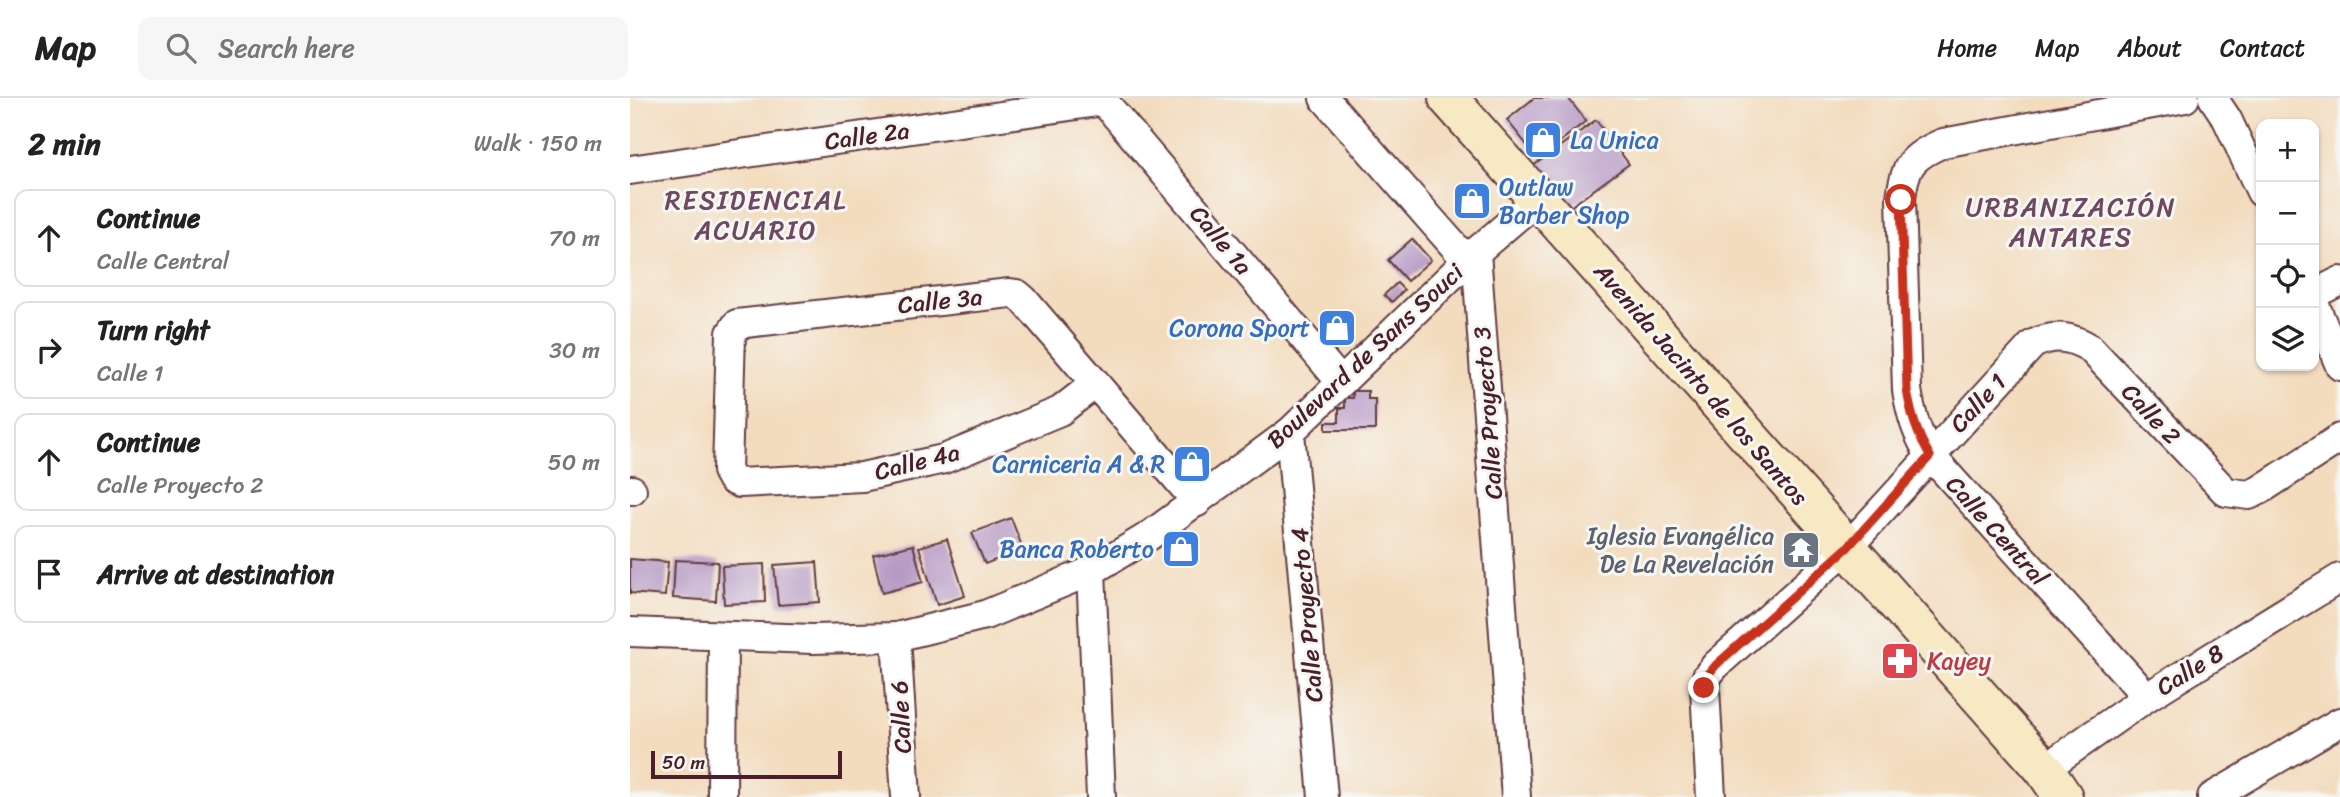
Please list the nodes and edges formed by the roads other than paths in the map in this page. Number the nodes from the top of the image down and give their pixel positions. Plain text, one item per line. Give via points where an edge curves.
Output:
1 (1324, 98) edge
2 (1448, 98) edge
3 (2185, 98) edge
4 (2213, 98) edge
5 (1102, 100) edge
6 (630, 170) edge
7 (2256, 182) edge
8 (1538, 199) junction
9 (1476, 251) junction
10 (2340, 281) edge
11 (2319, 292) edge
12 (2316, 308) edge
13 (2063, 336) joint
14 (2340, 366) edge
15 (1341, 382) junction
16 (1096, 383) junction
17 (1290, 432) junction
18 (2340, 438) edge
19 (1930, 456) junction
20 (727, 471) joint
21 (1197, 502) junction
22 (1847, 548) junction
23 (1091, 571) junction
24 (2340, 579) edge
25 (630, 632) edge
26 (723, 636) junction
27 (897, 637) junction
28 (2147, 697) junction
29 (2340, 722) edge
30 (2054, 788) edge
31 (722, 797) edge
32 (906, 797) edge
33 (1101, 797) edge
34 (1323, 797) edge
35 (1516, 797) edge
36 (1712, 797) edge
37 (2212, 797) edge

1 - 9 street via 1462,255
2 - 8 main road, Avenida Jacinto de los Santos
3 - 19 street, Calle Central via 1943,143 1925,150 1911,163 1903,178 1901,200 1907,390 1910,414
4 - 7 street
5 - 6 street, Calle 2a
5 - 15 street, Calle 1a
8 - 9 street, Boulevard de Sans Souci
8 - 22 main road, Avenida Jacinto de los Santos
9 - 15 street, Boulevard de Sans Souci
9 - 35 street, Calle Proyecto 3
10 - 11 street
12 - 14 street
13 - 18 street, Calle 2 via 2090,348 2226,492 2249,495 2260,490
13 - 19 street, Calle 1 via 2033,344
15 - 17 street, Boulevard de Sans Souci
16 - 20 street, Calle 4a via 1060,411 944,459 862,477 739,483
16 - 20 street, Calle 3a via 1017,294 744,322 731,332
16 - 21 street, Calle 3a
17 - 21 street, Boulevard de Sans Souci
17 - 34 street, Calle Proyecto 4
19 - 22 street, Calle 1
19 - 28 street, Calle Central
21 - 23 street, Boulevard de Sans Souci
22 - 30 main road, Avenida Jacinto de los Santos
22 - 36 street, Calle 1 via 1707,676
23 - 27 street, Boulevard de Sans Souci via 985,615
23 - 33 street
24 - 28 street, Calle 8
25 - 26 street, Boulevard de Sans Souci
26 - 27 street, Boulevard de Sans Souci
26 - 31 street
27 - 32 street, Calle 6
28 - 30 street, Calle 8
29 - 37 street

